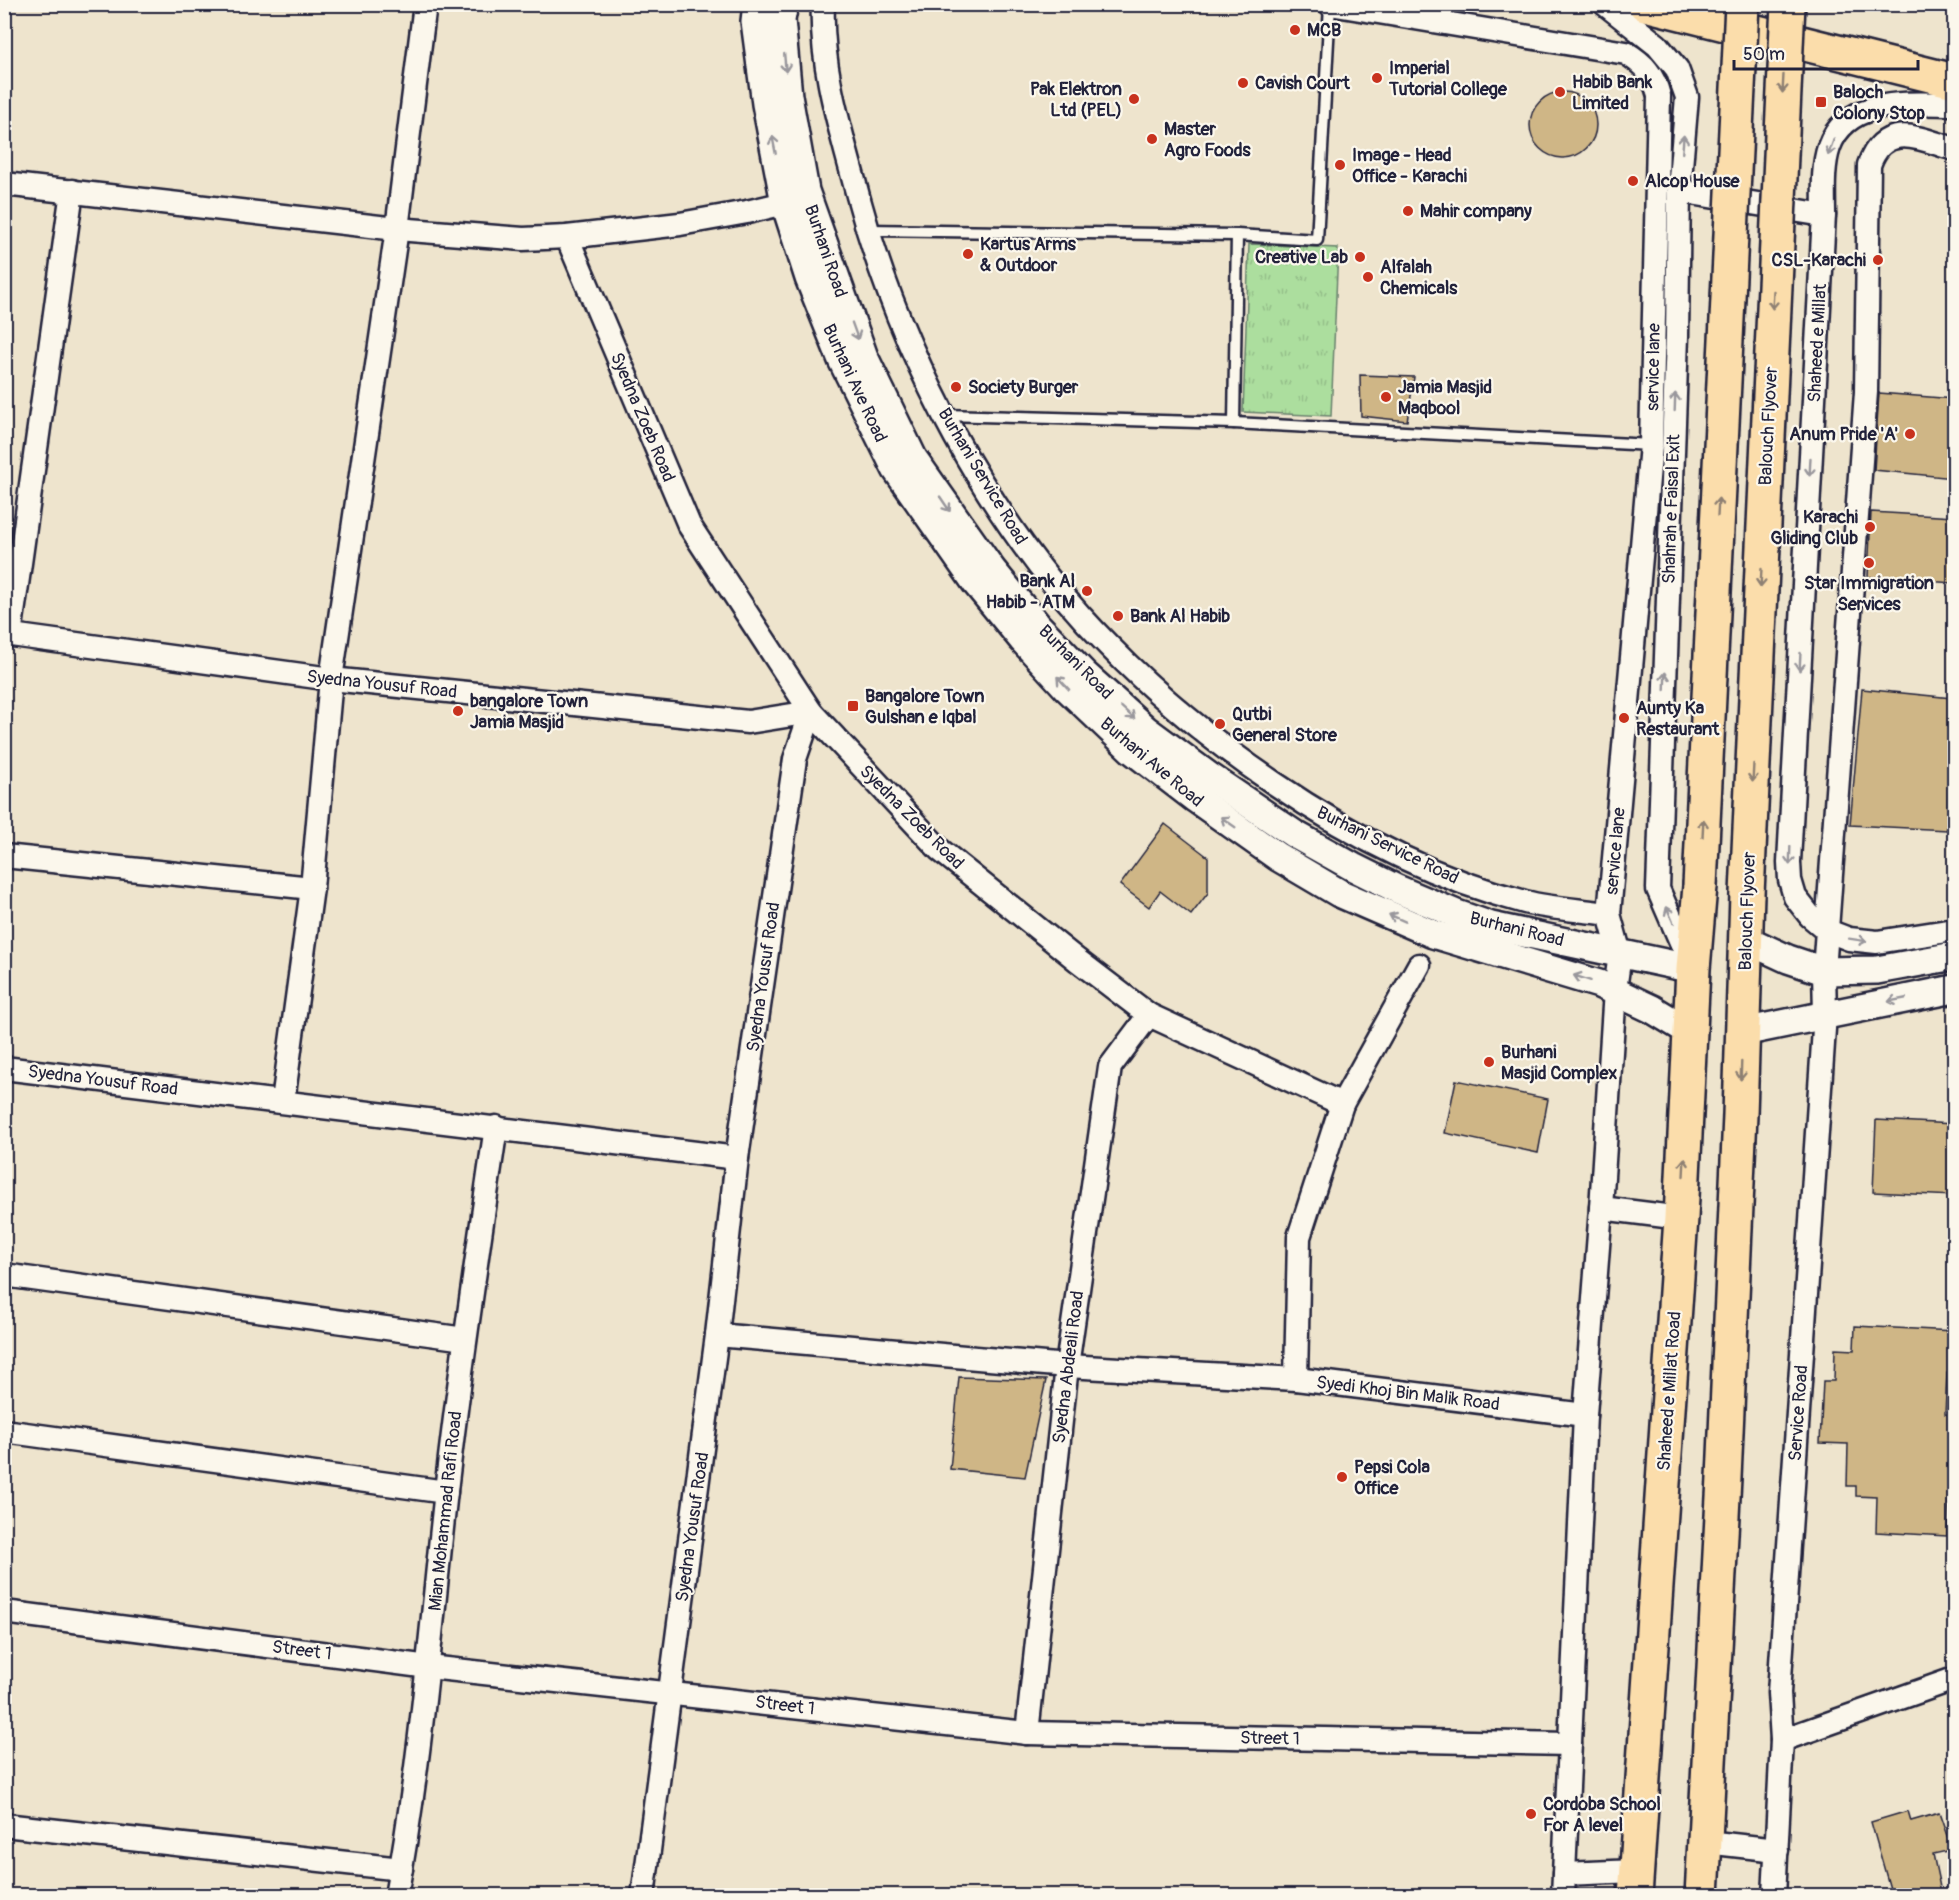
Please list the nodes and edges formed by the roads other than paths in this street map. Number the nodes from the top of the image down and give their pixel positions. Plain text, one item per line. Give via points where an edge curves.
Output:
1 (425, 4) edge
2 (757, 4) edge
3 (784, 4) edge
4 (822, 4) edge
5 (1605, 4) edge
6 (1645, 4) edge
7 (1742, 4) edge
8 (1788, 4) edge
9 (1330, 5) edge
10 (1954, 81) edge
11 (1954, 104) edge
12 (1954, 149) edge
13 (4, 184) edge
14 (72, 191) junction
15 (1679, 191) junction
16 (785, 203) junction
17 (1824, 215) junction
18 (397, 229) junction
19 (867, 230) junction
20 (1238, 235) junction
21 (567, 237) junction
22 (944, 415) junction
23 (1234, 423) junction
24 (1651, 445) junction
25 (7, 635) edge
26 (332, 679) junction
27 (811, 712) junction
28 (4, 856) edge
29 (312, 888) junction
30 (1609, 914) junction
31 (1954, 930) edge
32 (1828, 931) junction
33 (1747, 940) junction
34 (1620, 954) junction
35 (1954, 956) edge
36 (1419, 964) dead end
37 (1693, 969) junction
38 (1824, 971) junction
39 (1954, 989) edge
40 (1615, 990) junction
41 (1825, 1014) junction
42 (1149, 1015) junction
43 (1690, 1032) junction
44 (1743, 1032) junction
45 (4, 1068) edge
46 (283, 1101) junction
47 (1342, 1104) junction
48 (496, 1127) junction
49 (737, 1158) junction
50 (1601, 1208) junction
51 (1681, 1208) junction
52 (1736, 1220) junction
53 (4, 1275) edge
54 (717, 1335) junction
55 (465, 1340) junction
56 (1067, 1366) junction
57 (1296, 1379) junction
58 (1585, 1415) junction
59 (4, 1431) edge
60 (446, 1492) junction
61 (4, 1612) edge
62 (1683, 1659) junction
63 (429, 1667) junction
64 (1954, 1679) edge
65 (670, 1692) junction
66 (1027, 1733) junction
67 (1782, 1740) junction
68 (1570, 1744) junction
69 (4, 1825) edge
70 (1706, 1842) junction
71 (1777, 1850) junction
72 (401, 1869) junction
73 (1563, 1885) edge
74 (1641, 1888) edge
75 (396, 1896) edge
76 (642, 1896) edge
77 (1680, 1896) edge
78 (1702, 1896) edge
79 (1774, 1896) edge

1 - 18 street
16 -> 2 street, Burhani Road via 766,104 755,21
3 -> 34 street, Burhani Road via 781,20 788,96 805,191 864,357 914,458 992,570 1038,625 1085,675 1145,729 1294,834 1397,889 1454,913 1491,926
4 - 19 street, Burhani Service Road via 835,107
15 -> 5 street, Shahrah e Faisal Exit via 1686,97 1677,69 1657,45
6 - 10 main road
37 -> 7 main road, Shaheed e Millat Road, bridge
8 -> 33 main road, Balouch Flyover, bridge
9 - 20 lane via 1317,240
9 - 24 street, service lane via 1614,50 1640,61 1651,73 1659,96
11 -> 17 street, Shaheed e Millat via 1884,106 1861,112 1841,127 1829,146 1823,180
12 - 32 street via 1905,136 1892,138 1874,151 1869,165 1866,392
13 - 14 street
14 - 18 street
14 - 25 street
15 - 17 street
37 -> 15 street, Shahrah e Faisal Exit via 1658,889
16 - 21 street via 680,224
40 -> 16 street, Burhani Ave Road via 1433,934 1339,893 1278,857 1196,799 1131,749 1075,696 976,583 896,469 842,360 809,278
17 -> 32 street, Shaheed e Millat via 1789,862 1795,897
18 - 21 street via 523,239
18 - 26 street
19 - 20 lane
19 - 22 street, Burhani Service Road via 907,338
20 - 23 lane
21 - 27 street, Syedna Zoeb Road via 689,525
22 - 23 lane
22 - 30 street, Burhani Service Road via 1023,544 1065,598 1108,645 1230,753 1311,809 1420,865 1528,903
23 - 24 lane
24 - 30 street, service lane
25 - 26 street, Syedna Yousuf Road
26 - 27 street, Syedna Yousuf Road via 748,722
26 - 29 street
27 - 42 street, Syedna Zoeb Road via 940,850
27 - 49 street, Syedna Yousuf Road via 795,759
28 - 29 street
29 - 46 street
30 - 34 street, service lane
32 -> 31 street via 1849,939 1877,942
32 - 38 street, Service Road
33 - 38 street
33 - 44 main road, Balouch Flyover
34 - 37 street, Burhani Road
34 - 40 street, service lane
35 - 38 street via 1876,970
36 - 47 street
37 - 43 main road, Shaheed e Millat Road
38 - 41 street, Service Road
39 -> 41 street
40 - 43 street, Burhani Ave Road
40 - 50 street, service lane
41 - 44 street
41 - 67 street, Service Road via 1779,1692
42 - 47 street, Syedna Zoeb Road
42 - 56 street, Syedna Abdeali Road via 1110,1067
51 -> 43 main road, Shaheed e Millat Road
44 -> 52 main road
45 - 46 street, Syedna Yousuf Road
46 - 48 street, Syedna Yousuf Road
47 - 57 street, Syedi Khoj Bin Malik Road via 1299,1237
48 - 49 street, Syedna Yousuf Road
48 - 55 street, Mian Mohammad Rafi Road
49 - 54 street, Syedna Yousuf Road
50 - 51 street
50 - 58 street, service lane
51 - 62 main road via 1694,1235 1684,1430
51 - 74 main road, Shaheed e Millat Road
52 - 62 main road via 1723,1243
52 - 70 main road
53 - 55 street
54 - 56 street
54 - 65 street, Syedna Yousuf Road
55 - 60 street, Mian Mohammad Rafi Road
56 - 57 street
56 - 66 street, Syedna Abdeali Road
57 - 58 street, Syedi Khoj Bin Malik Road
58 - 68 street, service lane
59 - 60 street
60 - 63 street, Mian Mohammad Rafi Road
61 - 63 street, Street 1
62 - 74 main road
62 - 77 main road
63 - 65 street, Street 1
63 - 72 street, Mian Mohammad Rafi Road
64 - 67 street
65 - 66 street, Street 1
65 - 76 street, Syedna Yousuf Road
66 - 68 street, Street 1
67 - 71 street, Service Road
68 - 73 street, service lane
69 - 72 street
70 - 71 street
70 - 78 main road
71 - 79 street, Service Road
72 - 75 street, Mian Mohammad Rafi Road
73 - 74 street

